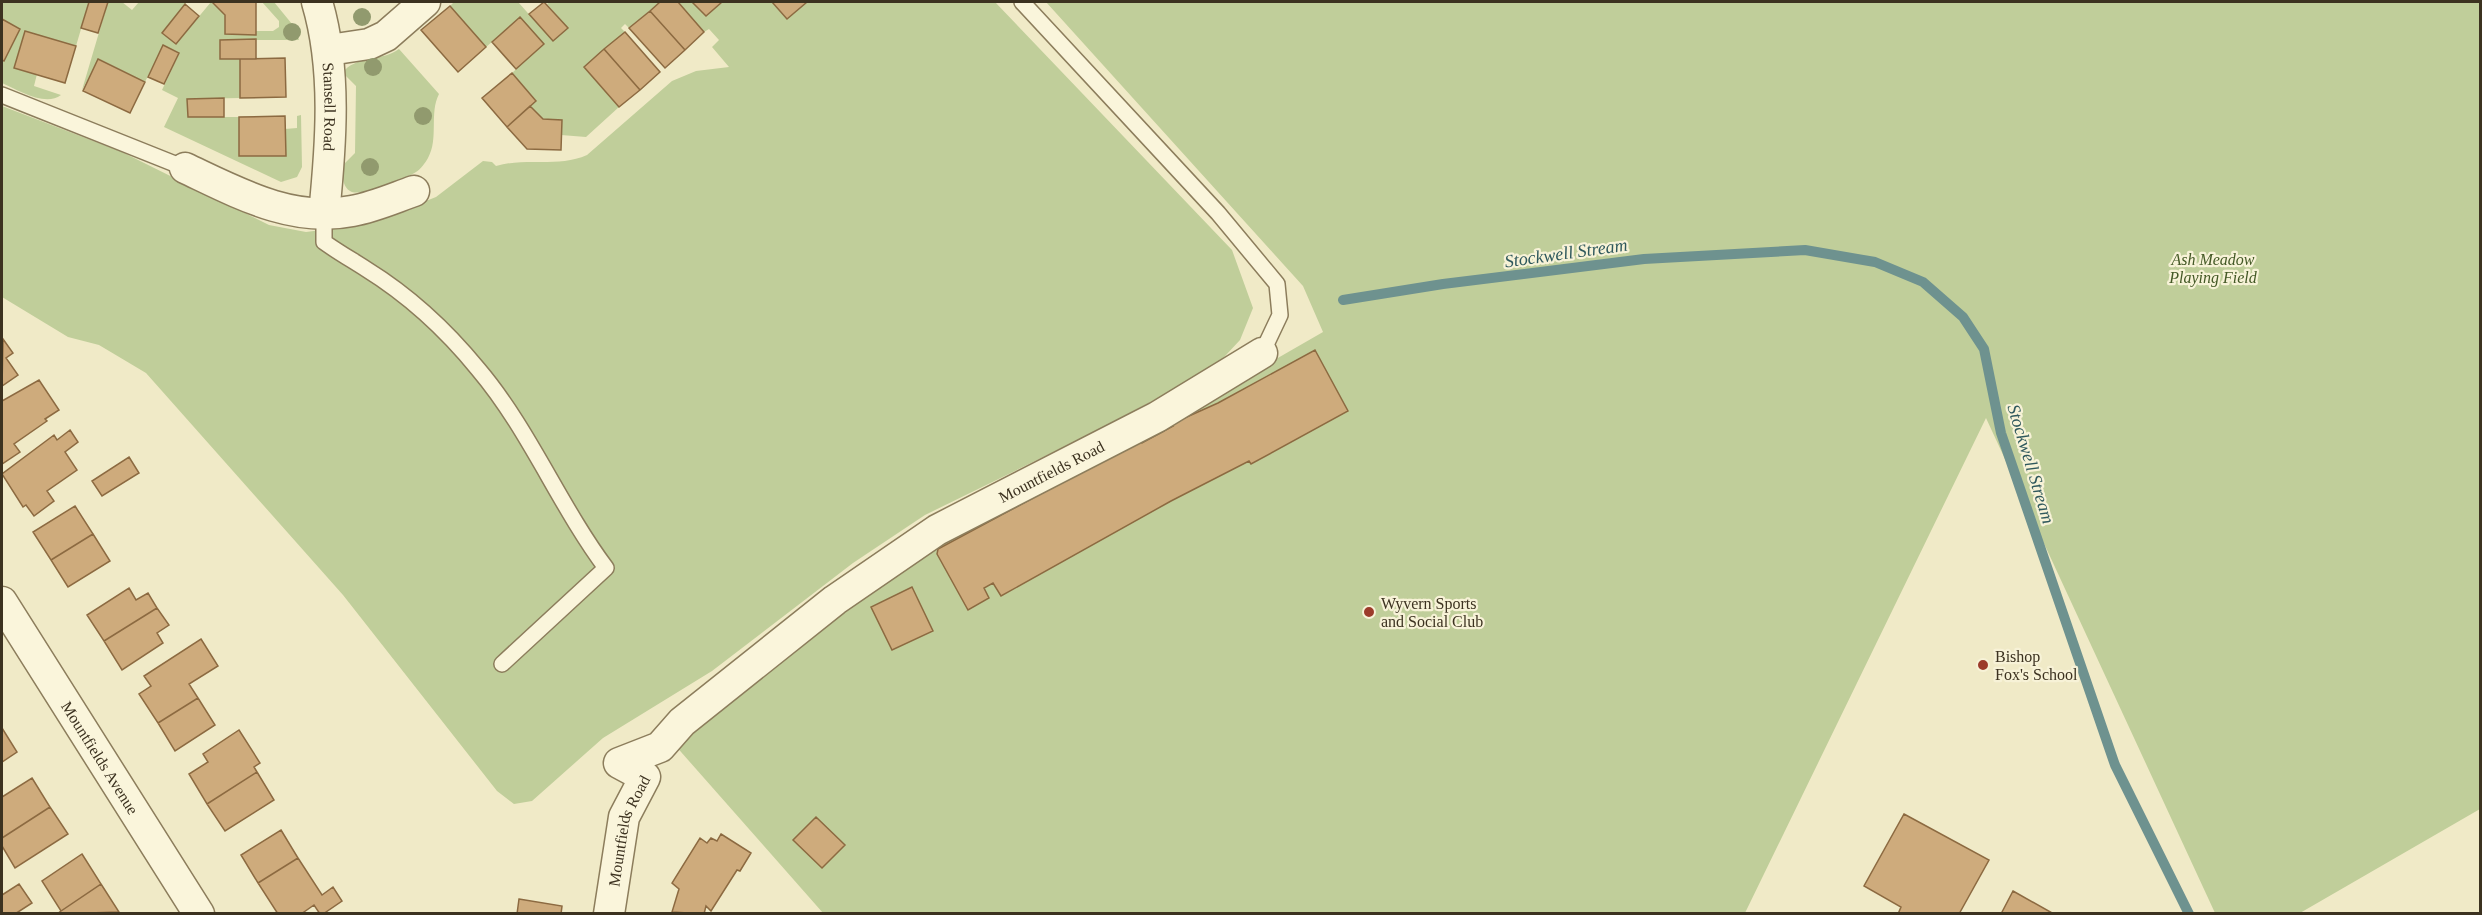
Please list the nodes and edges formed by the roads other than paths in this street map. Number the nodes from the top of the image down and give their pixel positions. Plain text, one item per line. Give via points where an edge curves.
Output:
1 (318, 2) edge
2 (425, 2) edge
3 (1022, 2) edge
4 (328, 50) junction
5 (2, 95) edge
6 (185, 168) joint
7 (414, 191) dead end
8 (324, 214) junction
9 (1263, 353) joint
10 (2, 602) edge
11 (502, 664) dead end
12 (199, 914) edge
13 (609, 914) edge

1 - 4 street, Stansell Road
2 - 4 street via 386,36 369,44
3 - 9 lane, Mountfields Road via 1218,213 1277,284 1280,315
4 - 8 street, Stansell Road
5 - 6 lane
6 - 8 street via 282,210
7 - 8 street via 352,211
8 - 11 lane via 324,242 419,309 479,369 606,568
9 - 13 street, Mountfields Road via 1157,417 938,530 835,600 682,723 660,747 619,763 645,777 624,817
10 - 12 street, Mountfields Avenue

